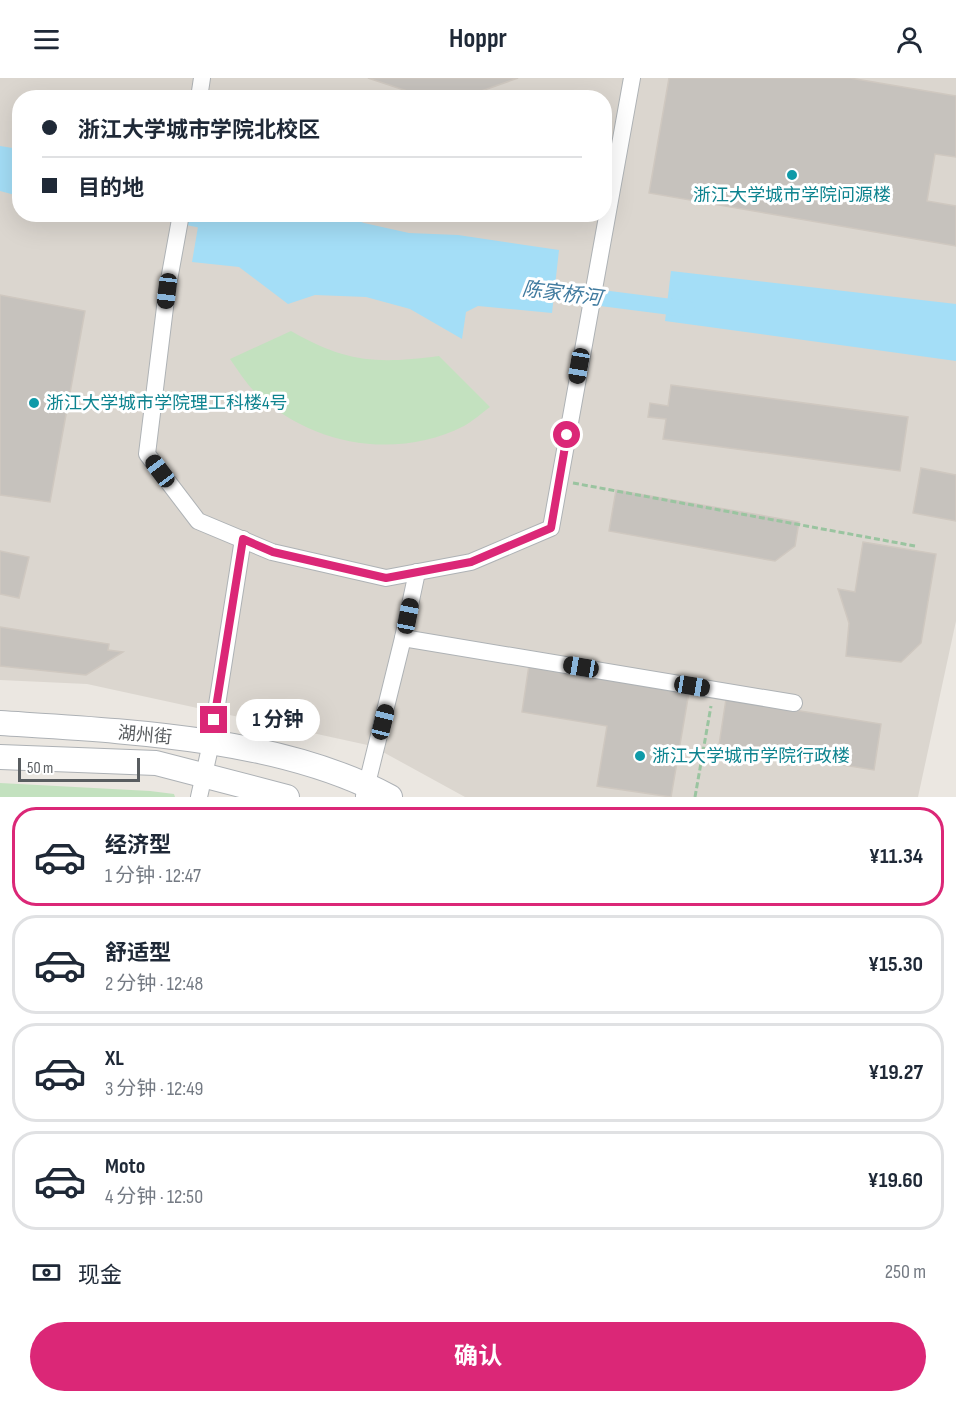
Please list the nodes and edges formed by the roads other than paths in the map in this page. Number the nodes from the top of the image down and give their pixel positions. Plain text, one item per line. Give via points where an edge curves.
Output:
1 (632, 78) edge
2 (612, 190) edge
3 (180, 222) edge
4 (606, 222) edge
5 (243, 539) junction
6 (417, 572) junction
7 (403, 638) junction
8 (794, 703) dead end
9 (0, 723) edge
10 (211, 743) junction
11 (0, 756) edge
12 (202, 785) edge
13 (365, 791) edge
14 (287, 797) edge
15 (390, 797) edge

1 - 2 street
3 - 5 street via 147,454 198,520
4 - 6 street via 551,528 471,562
5 - 6 street via 273,552 386,578
5 - 10 street
6 - 7 street
7 - 8 street
7 - 13 street
9 - 10 main road, 湖州街 via 170,736
10 - 12 street
10 - 13 main road, 湖州街 via 329,769
11 - 12 main road, 湖州街 via 156,763
12 - 14 main road, 湖州街
13 - 15 main road, 湖州街

